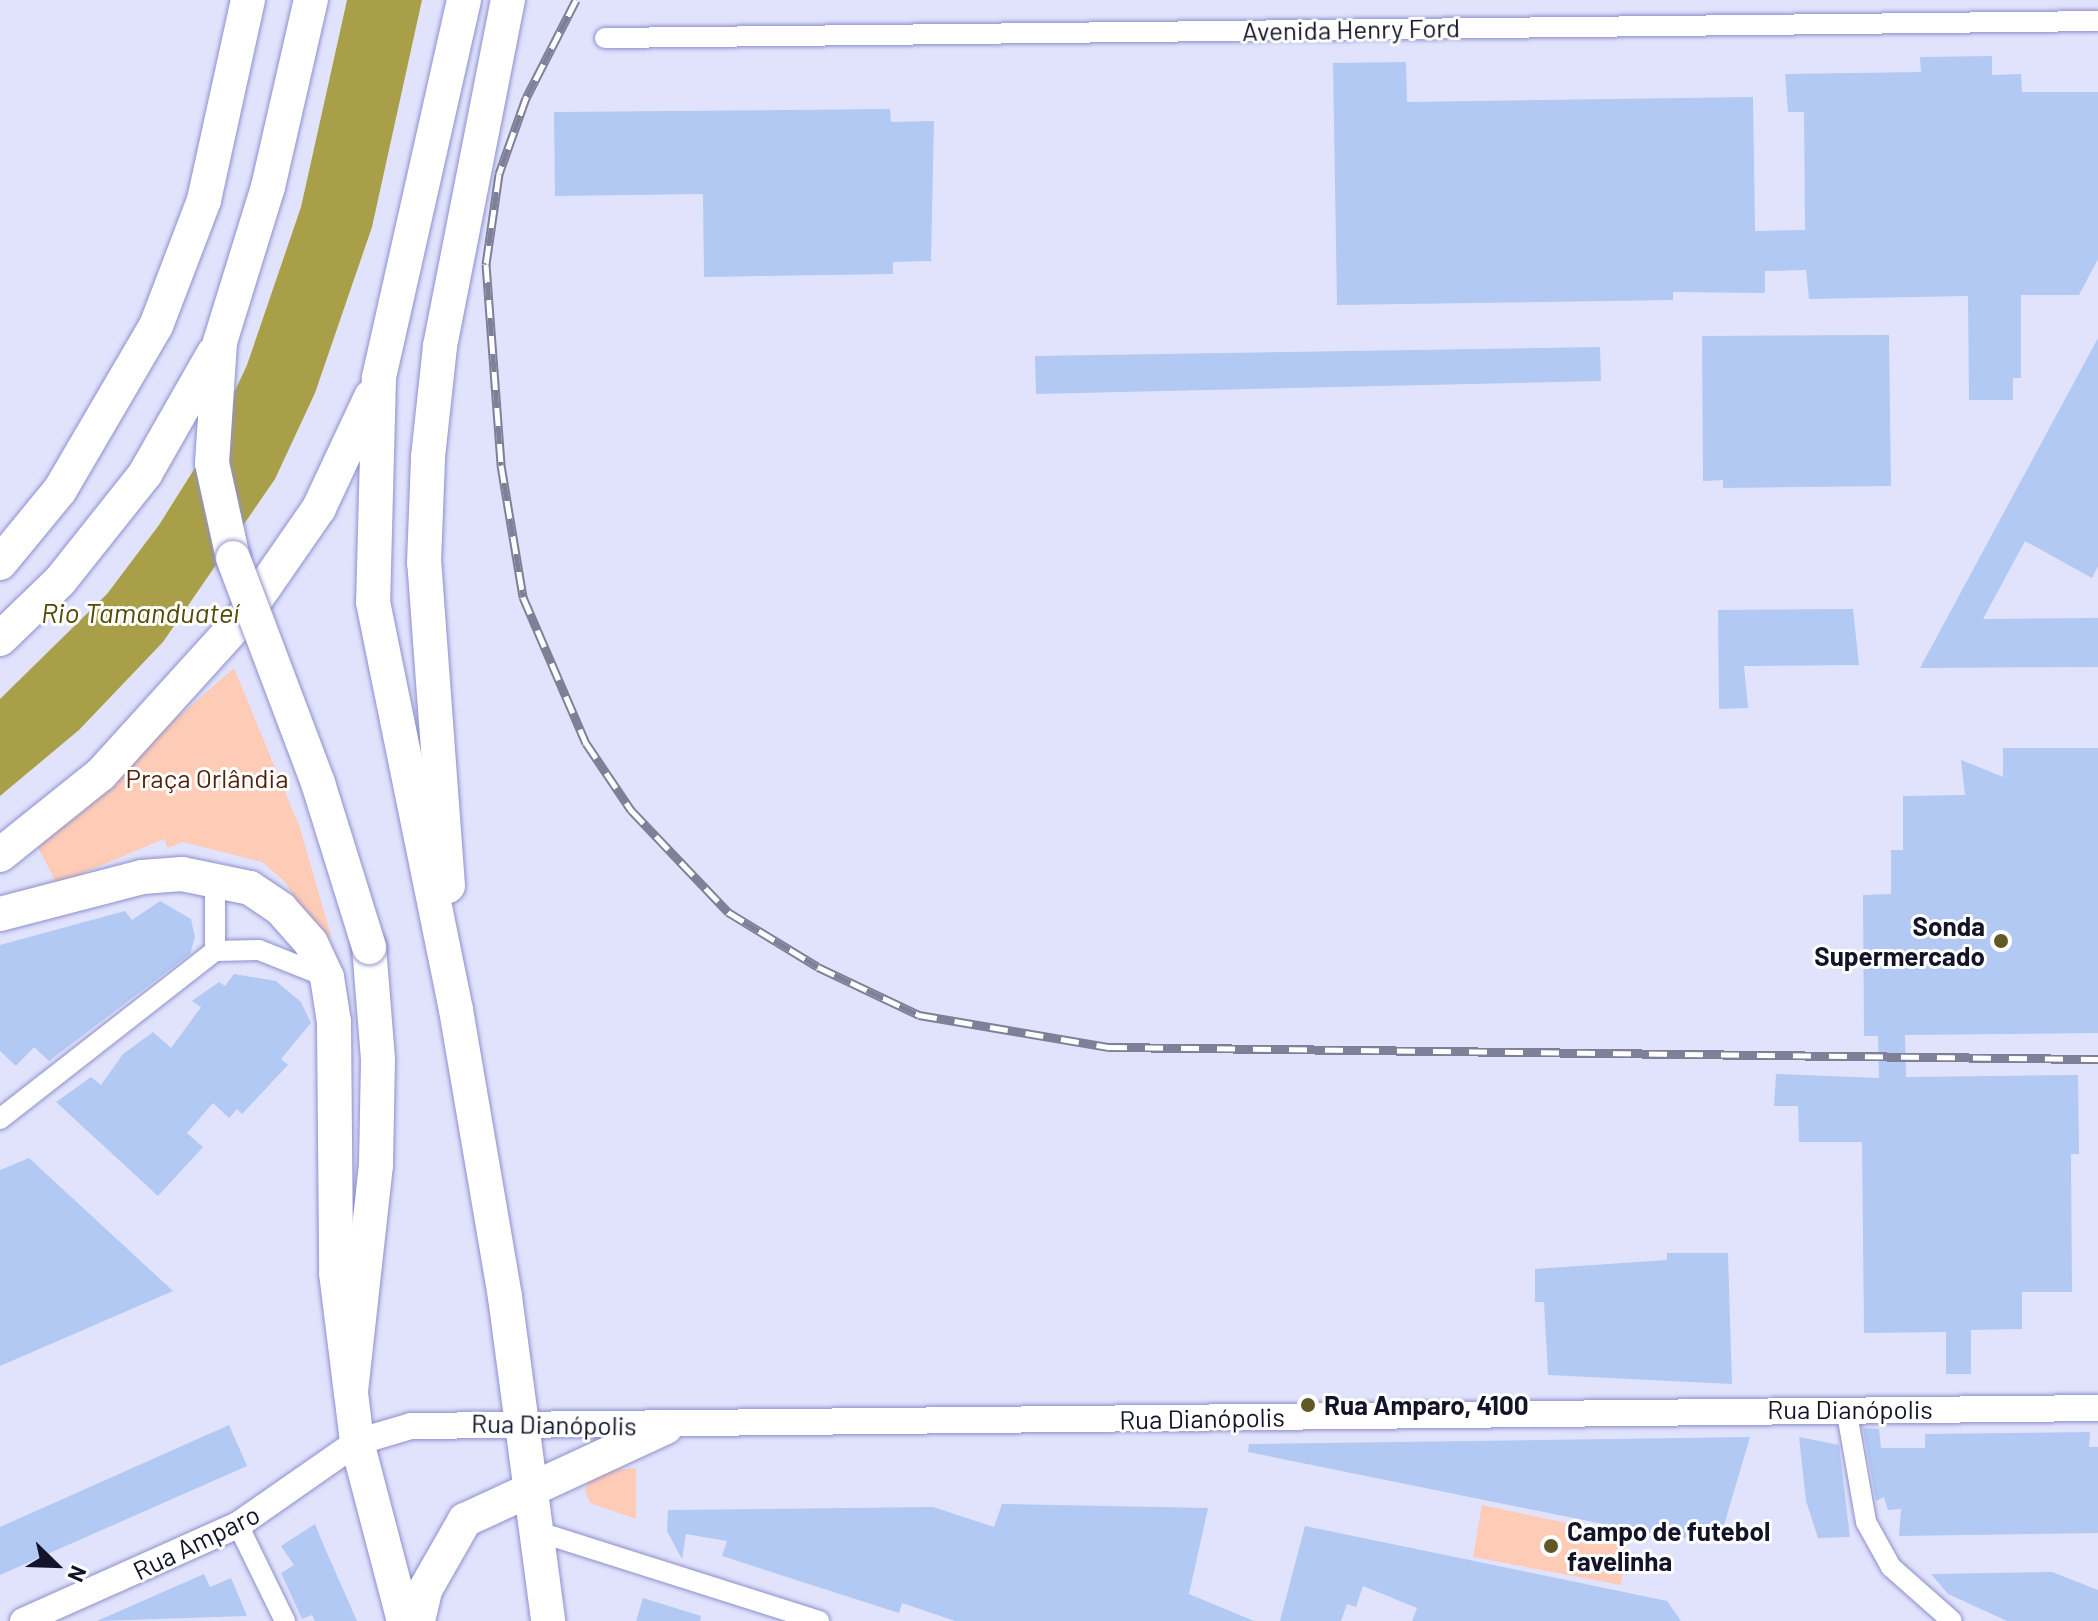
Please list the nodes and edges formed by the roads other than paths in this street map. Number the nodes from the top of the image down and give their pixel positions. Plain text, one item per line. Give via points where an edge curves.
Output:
1 (248, 0) edge
2 (311, 0) edge
3 (464, 0) edge
4 (508, 0) edge
5 (2098, 21) edge
6 (605, 38) dead end
7 (220, 342) junction
8 (379, 378) junction
9 (0, 563) edge
10 (0, 639) edge
11 (0, 855) edge
12 (215, 878) junction
13 (0, 914) edge
14 (215, 951) junction
15 (327, 977) junction
16 (456, 1010) junction
17 (0, 1119) edge
18 (351, 1393) junction
19 (1846, 1408) junction
20 (2098, 1408) edge
21 (522, 1421) junction
22 (666, 1427) junction
23 (357, 1442) junction
24 (532, 1487) junction
25 (238, 1525) junction
26 (539, 1532) junction
27 (23, 1621) edge
28 (285, 1621) edge
29 (404, 1621) edge
30 (418, 1621) edge
31 (548, 1621) edge
32 (819, 1621) edge
33 (1952, 1621) edge

1 - 9 highway via 204,200 156,326 118,400 60,490
2 - 7 highway via 268,187
3 - 8 highway
4 - 16 highway via 440,346 428,457 424,563
5 - 6 street, Avenida Henry Ford
7 - 10 highway via 145,474 60,581
7 - 18 highway, bridge via 212,463 224,533 318,783 369,947 378,1060 376,1165
8 - 11 highway via 319,508 245,615 101,774
8 - 16 highway via 373,602
12 - 13 highway via 142,877
12 - 14 street
12 - 15 highway via 250,888 281,909 311,943
14 - 15 street via 259,950
14 - 17 street
15 - 18 highway via 337,1063 338,1298
16 - 21 highway
18 - 23 highway
19 - 20 street, Rua Dianópolis
19 - 22 street, Rua Dianópolis
19 - 33 street via 1866,1522 1891,1567
21 - 22 street, Rua Dianópolis
21 - 23 street, Rua Dianópolis via 411,1426
21 - 24 highway
22 - 24 highway
23 - 25 street, Rua Amparo
23 - 29 highway
24 - 26 highway
24 - 30 highway via 465,1520 425,1590
25 - 27 street, Rua Amparo
25 - 28 street
26 - 31 highway
26 - 32 street

